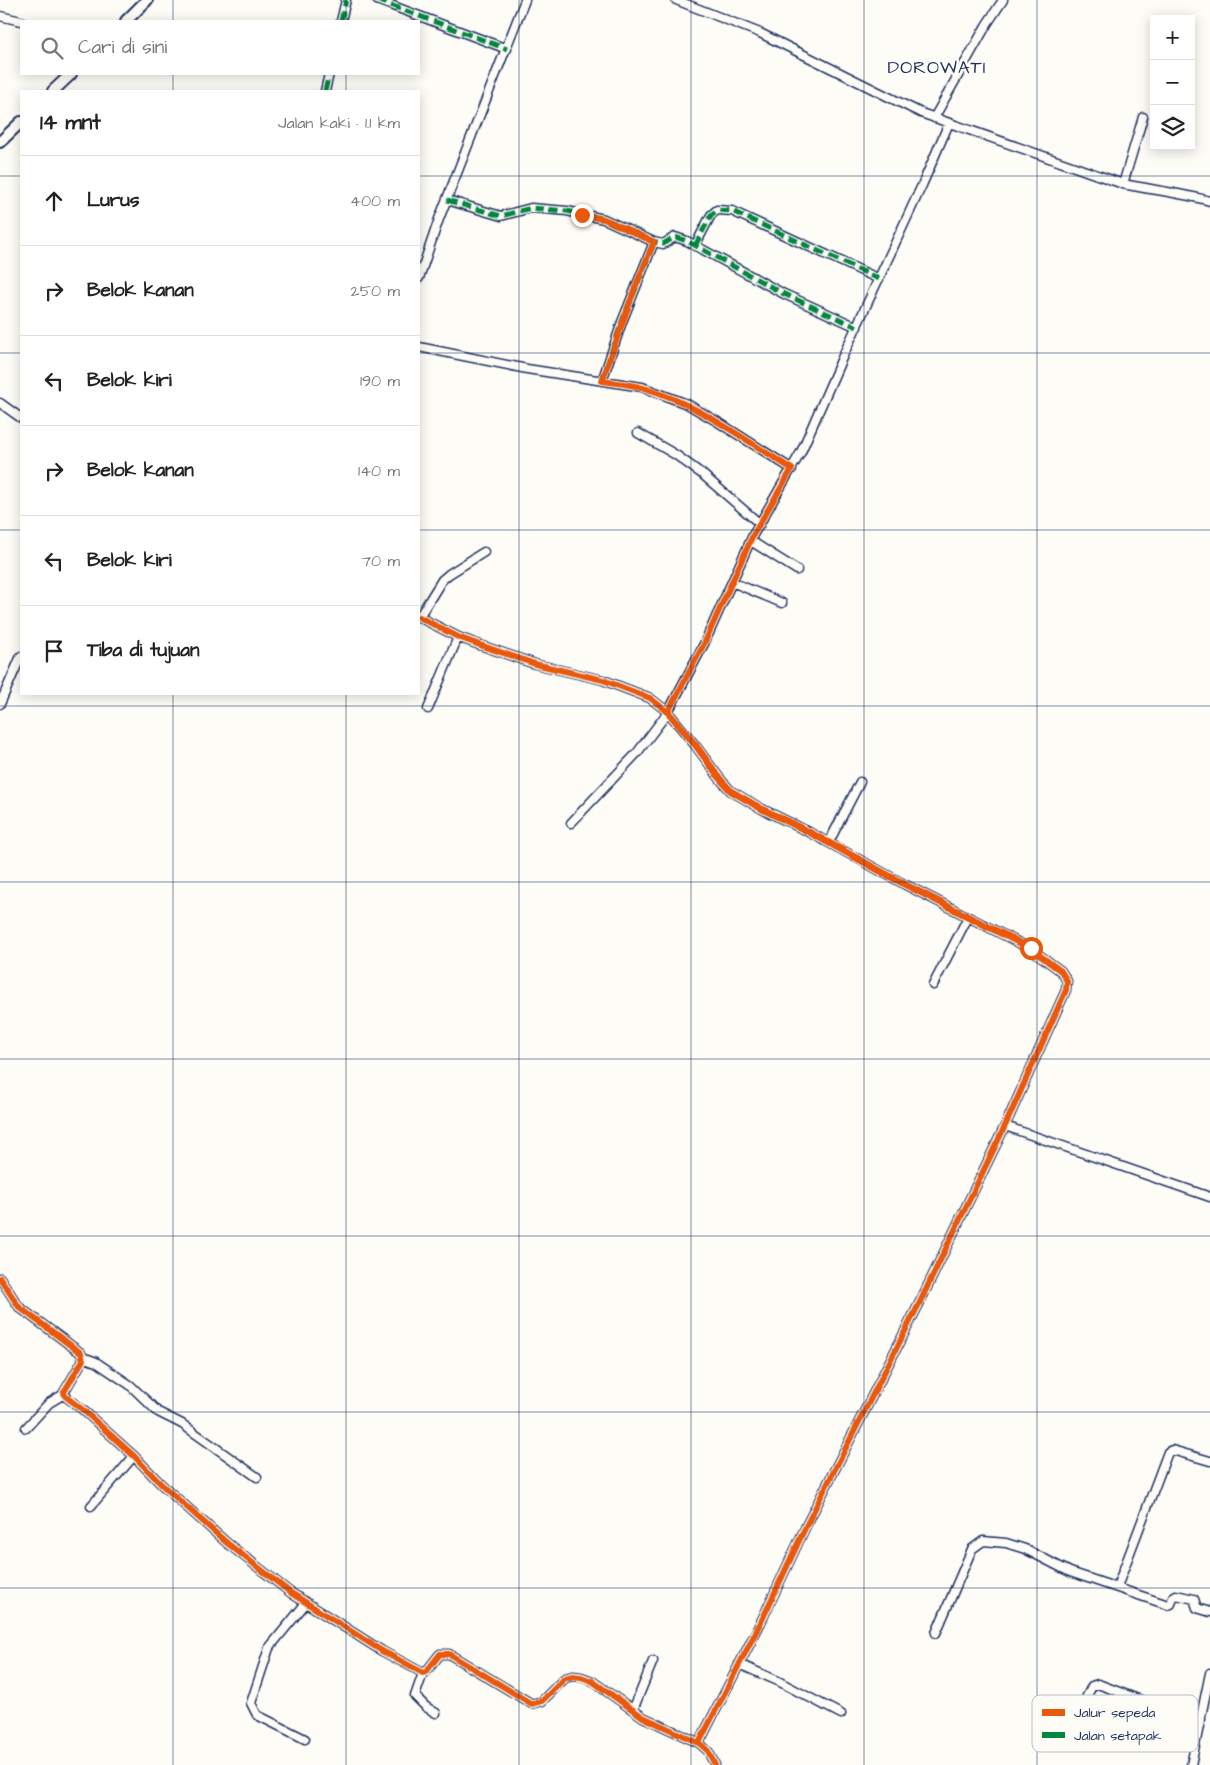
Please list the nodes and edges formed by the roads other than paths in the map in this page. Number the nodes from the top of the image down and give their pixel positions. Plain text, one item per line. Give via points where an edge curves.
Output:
1 (147, 0) edge
2 (346, 0) edge
3 (377, 0) edge
4 (526, 0) edge
5 (676, 0) edge
6 (1003, 0) edge
7 (688, 2) edge
8 (0, 16) edge
9 (127, 20) edge
10 (341, 20) edge
11 (20, 21) edge
12 (507, 49) junction
13 (70, 75) edge
14 (330, 75) edge
15 (54, 90) edge
16 (325, 90) edge
17 (1144, 116) dead end
18 (934, 118) junction
19 (20, 123) edge
20 (948, 123) junction
21 (0, 142) edge
22 (1123, 184) junction
23 (447, 200) junction
24 (1210, 201) edge
25 (654, 242) junction
26 (696, 246) junction
27 (420, 275) edge
28 (879, 279) junction
29 (856, 327) junction
30 (420, 347) edge
31 (602, 381) junction
32 (0, 404) edge
33 (20, 417) edge
34 (638, 433) dead end
35 (792, 469) junction
36 (760, 524) junction
37 (750, 541) junction
38 (484, 552) dead end
39 (797, 570) dead end
40 (732, 582) junction
41 (782, 603) dead end
42 (420, 615) edge
43 (420, 618) edge
44 (458, 637) junction
45 (20, 658) edge
46 (0, 704) edge
47 (428, 709) dead end
48 (668, 712) junction
49 (860, 782) dead end
50 (571, 823) dead end
51 (829, 842) junction
52 (968, 916) junction
53 (932, 985) dead end
54 (1005, 1126) junction
55 (1210, 1197) edge
56 (0, 1278) edge
57 (83, 1357) junction
58 (64, 1394) junction
59 (26, 1428) dead end
60 (134, 1456) junction
61 (1210, 1462) edge
62 (257, 1477) dead end
63 (91, 1506) dead end
64 (1117, 1587) junction
65 (306, 1603) junction
66 (1210, 1612) edge
67 (936, 1633) dead end
68 (653, 1661) dead end
69 (739, 1664) junction
70 (423, 1673) junction
71 (1210, 1673) edge
72 (1088, 1695) edge
73 (1127, 1695) edge
74 (633, 1710) junction
75 (436, 1714) dead end
76 (841, 1714) dead end
77 (1198, 1718) edge
78 (1201, 1719) junction
79 (1198, 1733) edge
80 (305, 1739) dead end
81 (699, 1743) junction
82 (1194, 1752) edge
83 (715, 1765) edge
84 (1191, 1765) edge

1 - 9 main road
2 - 10 street
3 - 12 street
4 - 12 street
5 - 7 street
6 - 18 street
7 - 18 street via 760,33
8 - 11 street
12 - 23 street
13 - 15 main road
14 - 16 street
17 - 22 street
18 - 20 street
19 - 21 main road
20 - 22 street
20 - 28 street
22 - 24 street
23 - 25 street via 501,216 531,208 567,211 604,219
23 - 27 street
25 - 26 street via 663,244 675,237
25 - 31 street
26 - 28 street via 710,215 717,210 732,211
26 - 29 street via 784,294
28 - 29 street
29 - 35 street
30 - 31 street
31 - 35 street via 642,387 686,404
32 - 33 street
34 - 36 street via 702,474
35 - 36 street
36 - 37 street
37 - 39 street
37 - 40 street
38 - 42 street via 442,580
40 - 41 street
40 - 48 street
43 - 44 street
44 - 47 street
44 - 48 street via 535,664 603,680 650,698
45 - 46 street
48 - 50 street via 637,753
48 - 51 street via 731,791
49 - 51 street
51 - 52 street
52 - 53 street
52 - 54 street via 1031,948 1061,972 1067,981 1066,990
54 - 55 street
54 - 69 street
56 - 57 street via 19,1307
57 - 58 street
57 - 62 street via 130,1385 158,1412 182,1424
58 - 59 street via 49,1403
58 - 60 street
60 - 63 street
60 - 65 street via 227,1543
61 - 64 street via 1172,1450 1168,1452
64 - 66 street via 1168,1605 1176,1595 1194,1599 1197,1608
64 - 67 street via 1070,1572 1025,1549 983,1541 972,1549
65 - 70 street
65 - 80 street via 270,1648 251,1702 257,1715
68 - 74 street
69 - 76 street
69 - 81 street
70 - 74 street via 440,1654 449,1654 532,1704 542,1701 564,1678 573,1676 592,1681
70 - 75 street via 415,1696
71 - 78 street
72 - 73 street via 1092,1686 1098,1684
74 - 81 street
77 - 78 street
78 - 79 street
81 - 83 street via 708,1750
82 - 84 street

